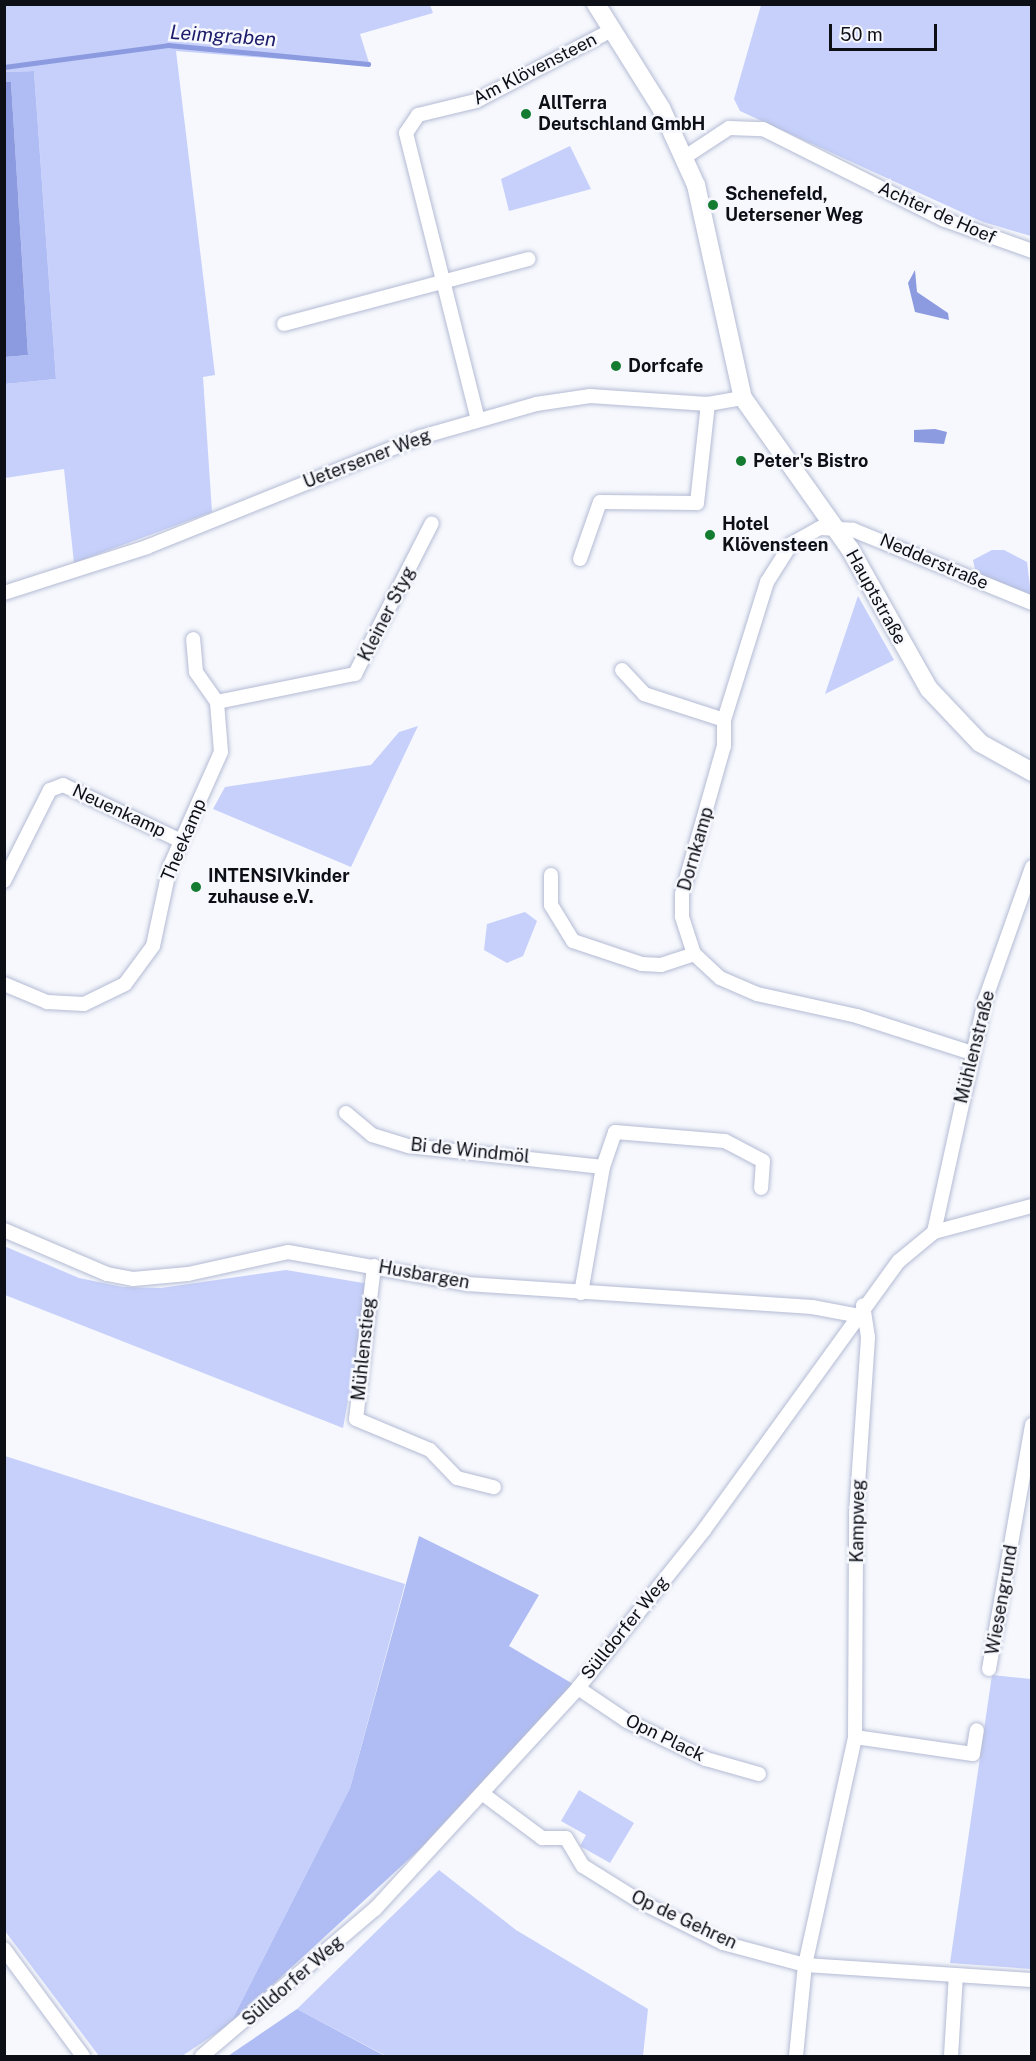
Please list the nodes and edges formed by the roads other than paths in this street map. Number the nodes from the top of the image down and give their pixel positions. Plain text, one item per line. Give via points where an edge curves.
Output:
1 (596, 4) edge
2 (612, 30) junction
3 (685, 157) junction
4 (1032, 251) edge
5 (529, 259) dead end
6 (441, 283) junction
7 (284, 324) dead end
8 (743, 398) junction
9 (708, 404) junction
10 (478, 420) junction
11 (432, 523) dead end
12 (835, 525) junction
13 (580, 559) dead end
14 (4, 594) edge
15 (1032, 603) edge
16 (193, 639) dead end
17 (622, 670) dead end
18 (217, 702) junction
19 (724, 720) junction
20 (1032, 772) edge
21 (181, 841) junction
22 (1032, 867) edge
23 (551, 875) dead end
24 (4, 881) edge
25 (694, 954) junction
26 (4, 984) edge
27 (972, 1053) junction
28 (346, 1113) dead end
29 (603, 1167) junction
30 (761, 1188) dead end
31 (1032, 1206) edge
32 (4, 1230) edge
33 (934, 1232) junction
34 (374, 1266) junction
35 (581, 1293) junction
36 (859, 1310) junction
37 (1032, 1425) edge
38 (494, 1487) dead end
39 (989, 1670) dead end
40 (578, 1688) junction
41 (977, 1730) dead end
42 (855, 1737) junction
43 (759, 1774) dead end
44 (483, 1794) junction
45 (4, 1948) edge
46 (805, 1965) junction
47 (956, 1975) junction
48 (1032, 1980) edge
49 (83, 2056) edge
50 (202, 2056) edge
51 (796, 2056) edge
52 (951, 2056) edge

1 - 2 main road
2 - 3 main road
2 - 6 street, Am Klövensteen via 476,101 429,111 410,123 405,143
3 - 4 street, Achter de Hoef via 729,128 763,129 945,220
3 - 8 main road via 707,227 723,327
5 - 6 street
6 - 7 street
6 - 10 street, Am Klövensteen
8 - 9 street, Uetersener Weg
8 - 12 main road, Hauptstraße
9 - 10 street, Uetersener Weg via 590,396
9 - 13 street via 697,503 600,502
10 - 14 street, Uetersener Weg via 339,467 147,547
11 - 18 street, Kleiner Styg via 355,674
12 - 15 street, Nedderstraße via 890,541
12 - 19 street, Dornkamp via 804,535 781,554 767,582
12 - 20 main road, Hauptstraße via 929,689 980,743
16 - 18 street via 196,672
17 - 19 street via 644,694
18 - 21 street, Theekamp via 221,752
19 - 25 street, Dornkamp via 724,746 682,894 682,916
21 - 24 street, Neuenkamp via 63,785 50,790
21 - 26 street, Theekamp via 170,866 153,946 125,984 104,998 72,1005 47,1002
22 - 27 street, Mühlenstraße
23 - 25 street via 551,905 573,941 642,964 675,962
25 - 27 street, Dornkamp via 720,978 757,994 857,1016
27 - 33 street, Mühlenstraße
28 - 29 street, Bi de Windmöl via 372,1135 409,1146
29 - 30 street via 615,1132 625,1129 725,1141 763,1161
29 - 35 street
31 - 33 street, Sülldorfer Weg
32 - 34 street, Husbargen via 107,1274 133,1279 188,1274 288,1252
33 - 36 street, Sülldorfer Weg via 899,1261
34 - 35 street, Husbargen via 467,1284
34 - 38 street, Mühlenstieg via 356,1419 430,1450 457,1478
35 - 36 street, Husbargen
36 - 40 street, Sülldorfer Weg via 704,1530
36 - 42 street, Kampweg via 868,1337 856,1514
37 - 39 street, Wiesengrund
40 - 43 street, Opn Plack via 627,1721 705,1758
40 - 44 street, Sülldorfer Weg
41 - 42 street via 973,1754
42 - 46 street, Kampweg
44 - 46 street, Op de Gehren via 542,1838 566,1838 583,1866 639,1901 723,1943
44 - 50 street, Sülldorfer Weg via 375,1909
45 - 49 street
46 - 47 street, Op de Gehren
46 - 51 street, Kampweg
47 - 48 street, Op de Gehren
47 - 52 street

